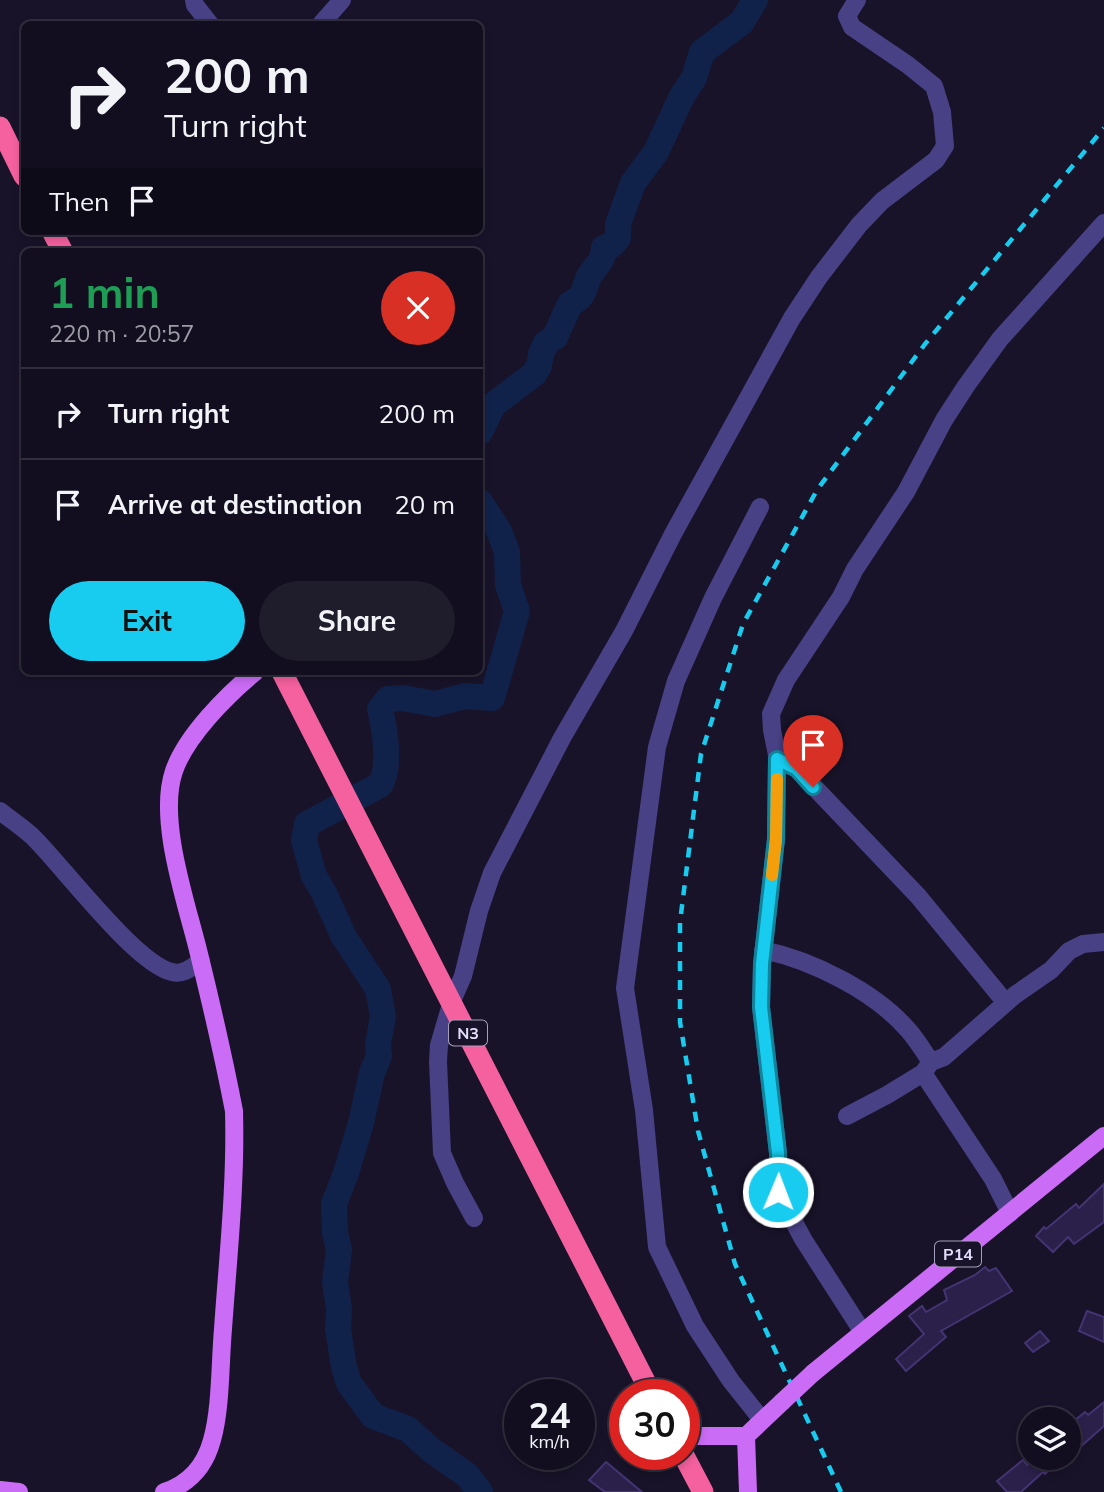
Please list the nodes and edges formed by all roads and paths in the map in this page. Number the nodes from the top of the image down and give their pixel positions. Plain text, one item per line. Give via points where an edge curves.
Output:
1 (194, 0) edge
2 (342, 0) edge
3 (858, 0) edge
4 (208, 21) edge
5 (324, 21) edge
6 (0, 127) edge
7 (21, 170) edge
8 (1104, 223) edge
9 (760, 507) dead end
10 (252, 675) edge
11 (284, 675) edge
12 (777, 759) junction
13 (0, 811) edge
14 (1104, 942) edge
15 (763, 950) junction
16 (201, 961) junction
17 (452, 1001) junction
18 (1006, 1003) junction
19 (927, 1068) junction
20 (846, 1116) dead end
21 (1104, 1136) edge
22 (1010, 1213) junction
23 (474, 1218) dead end
24 (862, 1331) junction
25 (644, 1379) edge
26 (762, 1420) junction
27 (700, 1436) edge
28 (746, 1436) junction
29 (692, 1470) edge
30 (0, 1490) edge
31 (19, 1492) edge
32 (164, 1492) edge
33 (704, 1492) edge
34 (748, 1492) edge

1 - 4 street
2 - 5 street
3 - 17 street via 847,16 852,27 934,86 945,146 936,160 882,201 859,225 819,277 755,382 509,837 492,873
6 - 7 highway
8 - 12 street via 1000,339 944,420 906,492 778,695 771,714
9 - 26 street via 676,681 657,747 625,988 646,1122 657,1247 695,1326
10 - 16 main road via 218,706 185,750 169,797 169,820
11 - 17 highway, N3
12 - 15 street via 776,839
12 - 18 street via 797,769 918,896
13 - 16 street via 32,835 148,959 178,973
14 - 18 street via 1069,951
15 - 19 street via 825,969 869,997 910,1031
15 - 24 street via 762,1018 778,1153 778,1192
16 - 32 main road via 234,1111 232,1201 212,1440 191,1479
17 - 23 street via 438,1053 441,1145 445,1163
17 - 25 highway, N3
18 - 19 street
19 - 20 street
19 - 22 street
21 - 22 main road, P14
22 - 24 main road, P14
24 - 26 main road, P14, bridge
26 - 28 main road, P14
27 - 28 main road
28 - 34 main road
29 - 33 highway
30 - 31 main road

